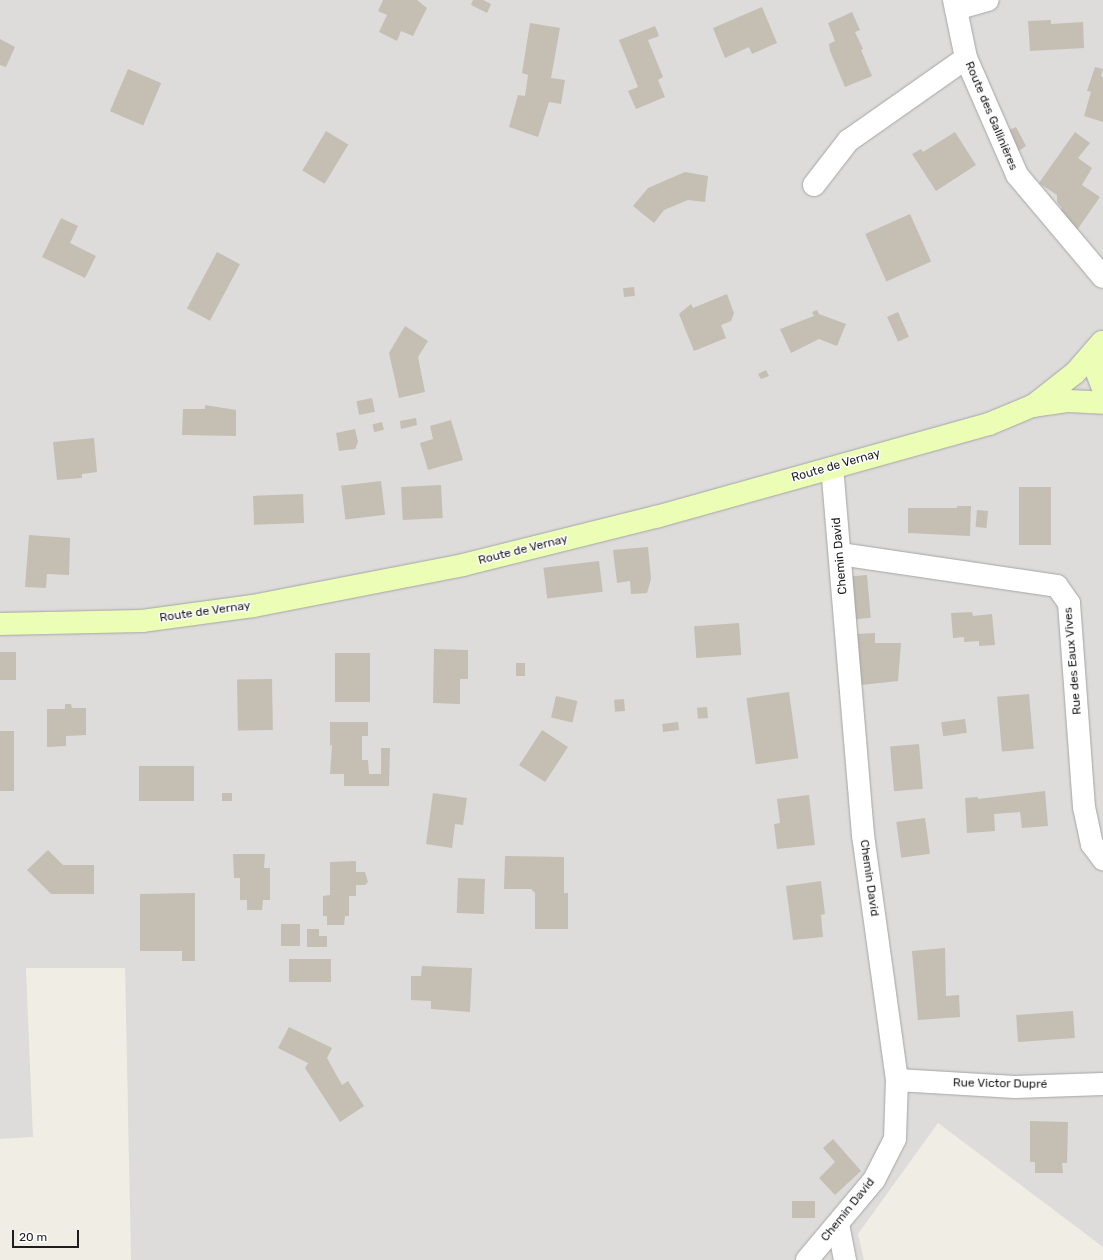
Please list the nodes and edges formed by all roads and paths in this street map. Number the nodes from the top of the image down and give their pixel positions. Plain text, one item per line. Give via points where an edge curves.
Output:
1 (988, 0) edge
2 (955, 4) edge
3 (966, 58) junction
4 (814, 185) dead end
5 (1102, 281) edge
6 (1102, 341) edge
7 (1103, 388) edge
8 (1103, 403) edge
9 (1032, 406) junction
10 (832, 468) junction
11 (840, 554) junction
12 (0, 624) edge
13 (1103, 859) edge
14 (896, 1080) junction
15 (1103, 1084) edge
16 (838, 1224) junction
17 (807, 1260) edge
18 (845, 1260) edge

1 - 2 street
2 - 3 street, Route des Gallinières
3 - 4 street via 848,140
3 - 5 street, Route des Gallinières via 1017,175
6 - 7 street via 1097,355 1096,370
6 - 9 street, Route de Vernay via 1075,373
8 - 9 street, Route de Vernay via 1069,401
9 - 10 street, Route de Vernay via 989,424
10 - 11 street, Chemin David
10 - 12 street, Route de Vernay via 656,517 463,565 253,606 142,621
11 - 13 street, Rue des Eaux Vives via 1057,586 1068,602 1084,807 1092,844
11 - 14 street, Chemin David via 863,835
14 - 15 street, Rue Victor Dupré via 1015,1087
14 - 16 street, Chemin David via 895,1140 874,1180
16 - 17 street, Chemin David
16 - 18 street

